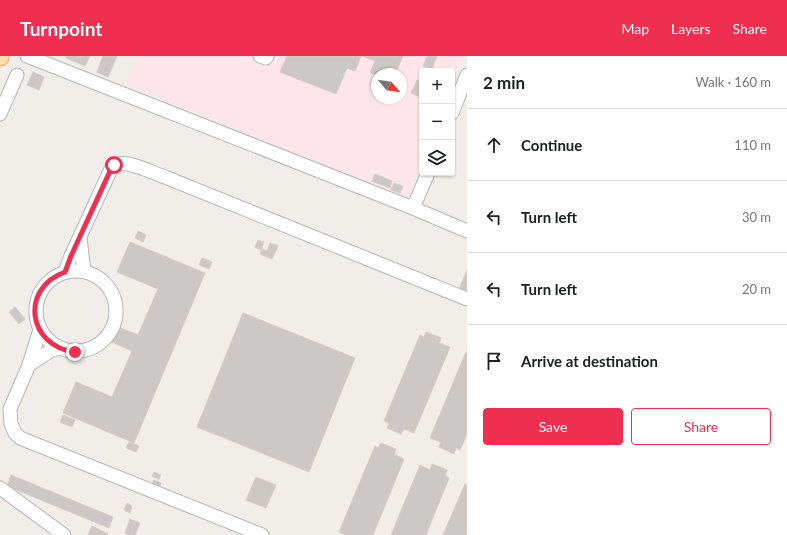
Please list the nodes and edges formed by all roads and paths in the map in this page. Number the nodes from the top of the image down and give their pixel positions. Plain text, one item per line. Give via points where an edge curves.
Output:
1 (27, 56) edge
2 (260, 56) edge
3 (267, 56) edge
4 (16, 75) dead end
5 (467, 75) edge
6 (455, 105) edge
7 (0, 114) edge
8 (427, 176) edge
9 (413, 208) junction
10 (467, 230) edge
11 (80, 238) junction
12 (84, 271) junction
13 (65, 272) junction
14 (467, 299) edge
15 (40, 330) junction
16 (59, 348) junction
17 (29, 365) junction
18 (0, 488) edge
19 (64, 535) edge
20 (262, 535) edge

1 - 9 street
2 - 3 street
4 - 7 street
5 - 6 street
8 - 9 street
9 - 10 street
11 - 12 street
11 - 13 street
11 - 14 street via 111,169 114,165 129,164
12 - 13 street
12 - 16 street via 99,277 110,289 116,304 113,327 104,340 90,349 75,352
13 - 15 street via 46,283 38,295 35,309
15 - 16 street via 45,338
15 - 17 street
16 - 17 street via 50,350
17 - 20 street via 10,409 11,424 20,438
18 - 19 street

